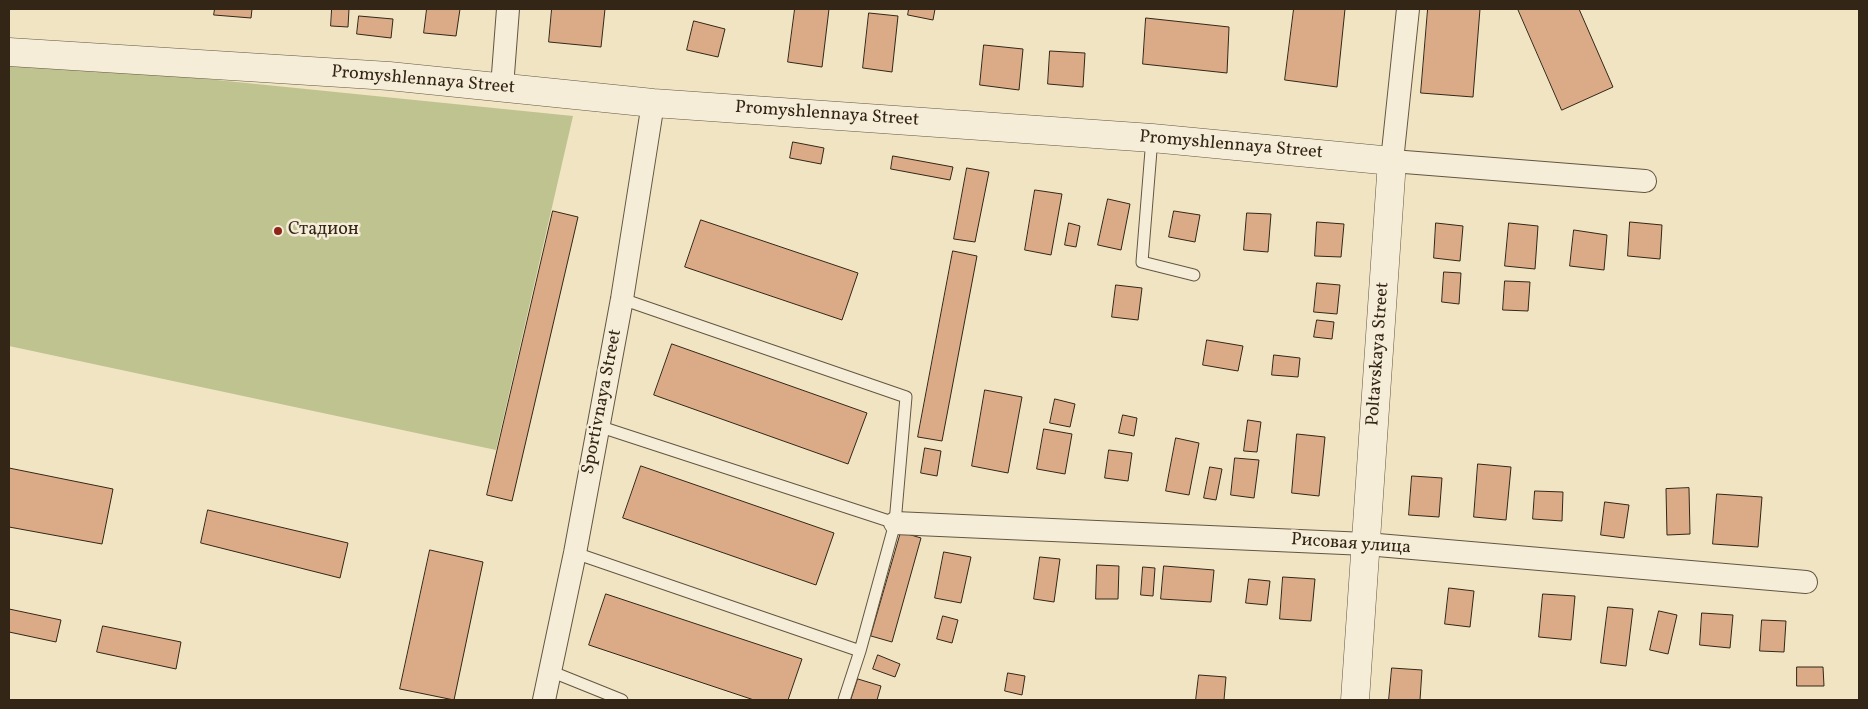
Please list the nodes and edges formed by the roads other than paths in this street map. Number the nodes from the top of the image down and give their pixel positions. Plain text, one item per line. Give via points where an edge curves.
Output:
1 (508, 9) edge
2 (1408, 9) edge
3 (9, 52) edge
4 (502, 87) junction
5 (653, 103) junction
6 (1152, 138) junction
7 (1392, 161) junction
8 (1645, 181) dead end
9 (1194, 275) dead end
10 (622, 299) junction
11 (598, 426) junction
12 (895, 523) junction
13 (1366, 544) junction
14 (575, 553) junction
15 (1806, 582) dead end
16 (860, 651) junction
17 (550, 671) junction
18 (544, 700) edge
19 (622, 700) edge
20 (844, 700) edge
21 (1356, 700) edge

1 - 4 street
2 - 7 street, Poltavskaya Street
3 - 4 street, Promyshlennaya Street via 389,76
4 - 5 street, Promyshlennaya Street
5 - 6 street, Promyshlennaya Street
5 - 10 street, Sportivnaya Street
6 - 7 street, Promyshlennaya Street
6 - 9 lane via 1142,262
7 - 8 street, Promyshlennaya Street
7 - 13 street, Poltavskaya Street
10 - 11 street, Sportivnaya Street
10 - 12 lane via 906,397
11 - 12 lane
11 - 14 street, Sportivnaya Street
12 - 13 street, Рисовая улица
12 - 16 lane
13 - 15 street, Рисовая улица
13 - 21 street, Poltavskaya Street
14 - 16 lane
14 - 17 street, Sportivnaya Street
16 - 20 lane
17 - 18 street, Sportivnaya Street
17 - 19 lane

